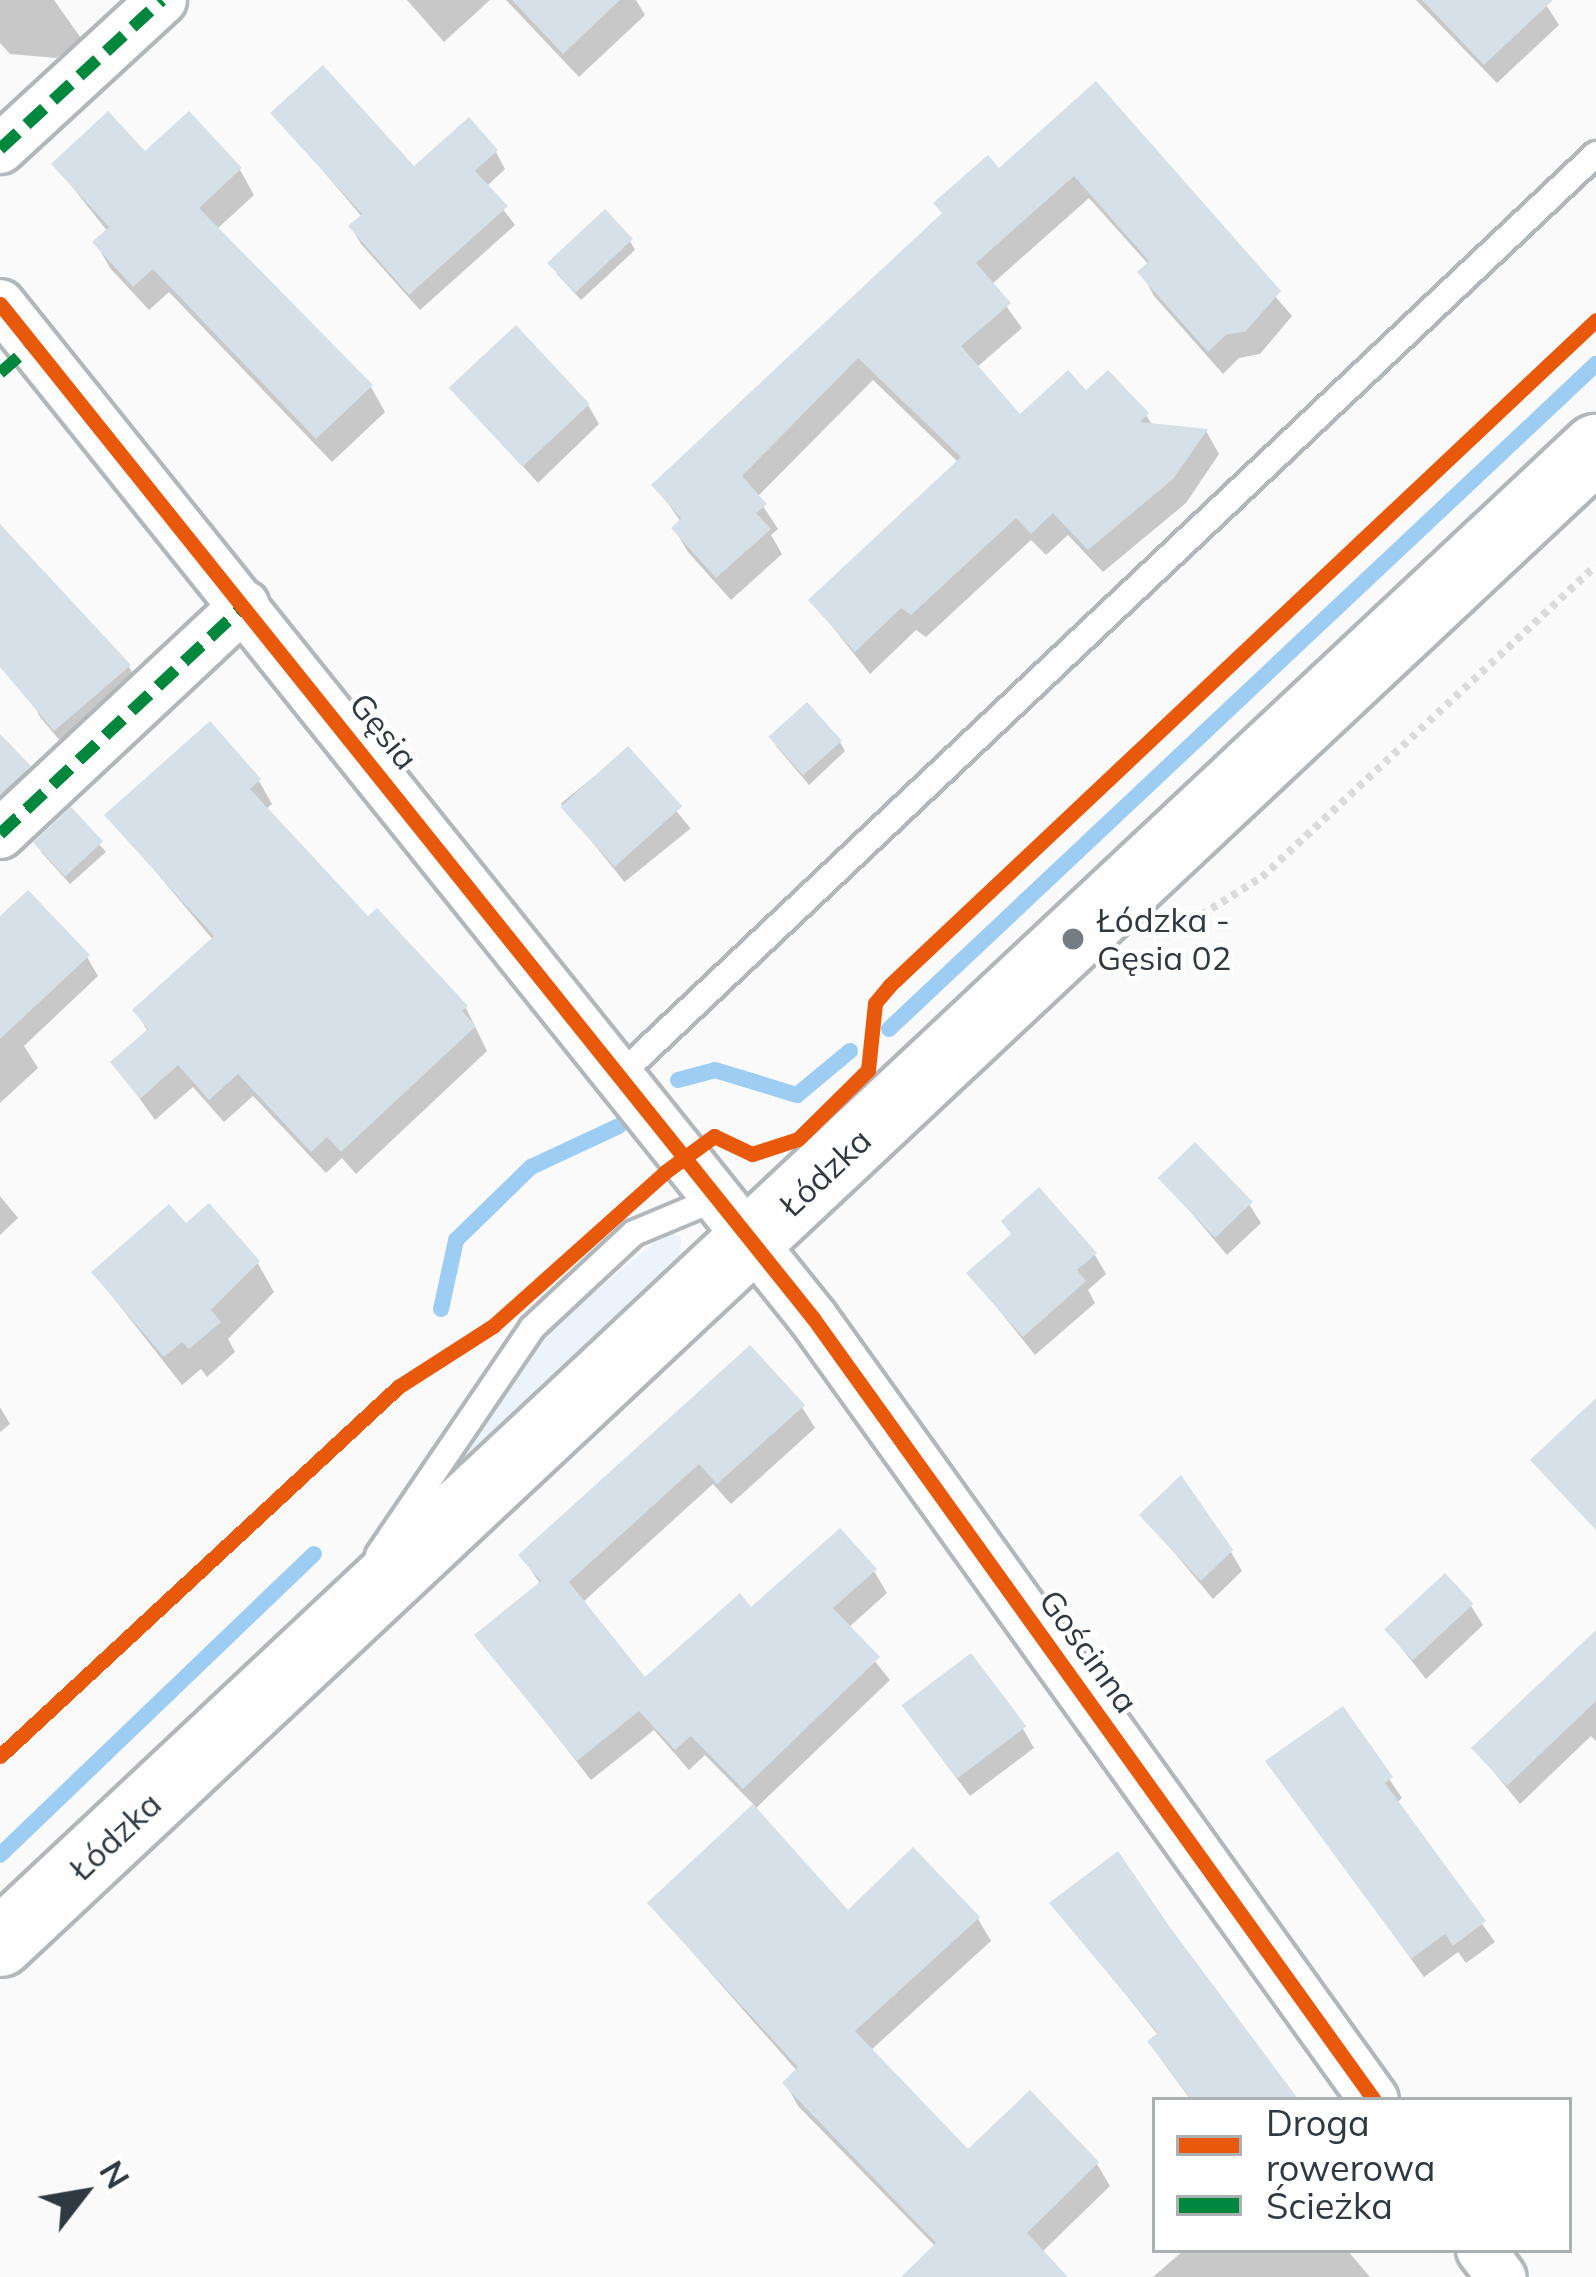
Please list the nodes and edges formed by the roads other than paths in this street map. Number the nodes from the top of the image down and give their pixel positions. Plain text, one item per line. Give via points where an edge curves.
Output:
1 (162, 0) edge
2 (0, 149) edge
3 (1596, 154) edge
4 (0, 304) edge
5 (1596, 448) edge
6 (245, 605) junction
7 (0, 834) edge
8 (620, 1075) junction
9 (736, 1219) junction
10 (325, 1639) junction
11 (0, 1943) edge
12 (1372, 2097) edge

1 - 2 street
3 - 8 lane
4 - 6 street, Gęsia
5 - 9 main road, Łódzka
6 - 7 street
6 - 8 street, Gęsia
8 - 9 street, Gęsia
9 - 10 main road, Łódzka
9 - 10 lane via 634,1233 532,1328 462,1421
9 - 12 street, Gościnna
10 - 11 main road, Łódzka

